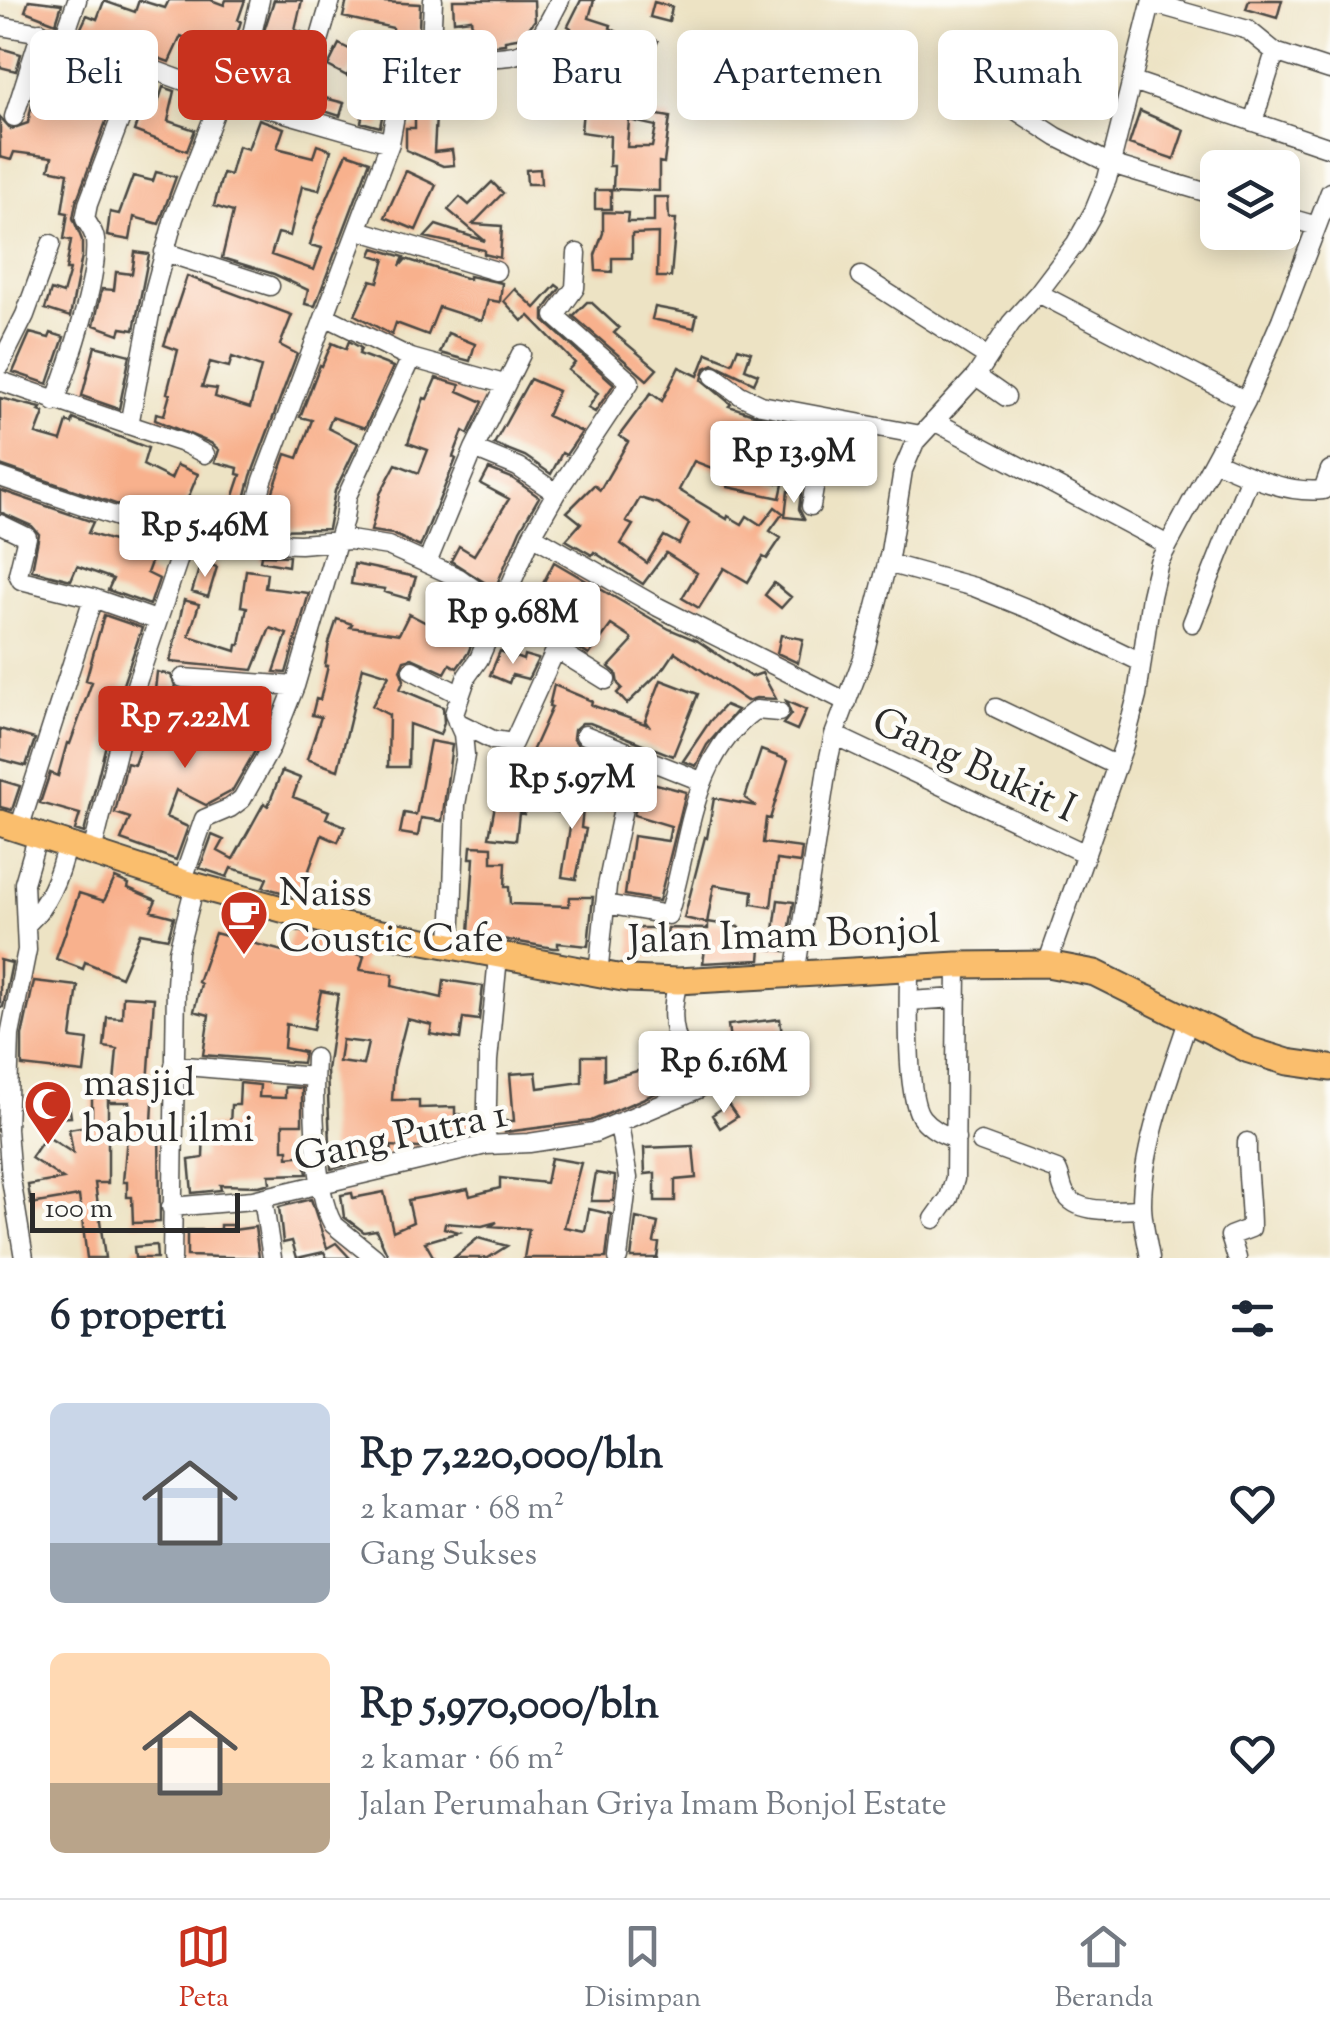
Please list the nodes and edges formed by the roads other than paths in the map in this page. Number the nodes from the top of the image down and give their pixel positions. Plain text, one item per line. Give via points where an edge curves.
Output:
1 (77, 0) edge
2 (260, 0) edge
3 (331, 0) edge
4 (433, 0) edge
5 (560, 0) edge
6 (1152, 1) edge
7 (0, 26) edge
8 (30, 30) edge
9 (67, 30) edge
10 (253, 30) edge
11 (322, 30) edge
12 (432, 30) edge
13 (1276, 52) junction
14 (497, 57) edge
15 (30, 67) edge
16 (1330, 70) edge
17 (1133, 81) junction
18 (14, 118) dead end
19 (120, 120) edge
20 (213, 120) edge
21 (310, 120) edge
22 (394, 120) edge
23 (1031, 120) edge
24 (1253, 122) junction
25 (390, 143) junction
26 (1330, 148) edge
27 (1111, 164) junction
28 (1200, 191) edge
29 (1330, 192) edge
30 (1300, 221) edge
31 (1318, 226) junction
32 (358, 230) junction
33 (51, 244) dead end
34 (164, 252) junction
35 (577, 253) dead end
36 (496, 271) dead end
37 (861, 276) dead end
38 (270, 286) dead end
39 (1038, 293) junction
40 (327, 316) junction
41 (521, 354) dead end
42 (988, 357) junction
43 (411, 358) junction
44 (0, 366) edge
45 (714, 376) dead end
46 (976, 376) junction
47 (0, 381) edge
48 (504, 384) junction
49 (1006, 397) dead end
50 (1246, 400) junction
51 (55, 402) junction
52 (826, 418) junction
53 (934, 421) junction
54 (128, 425) junction
55 (921, 436) junction
56 (474, 448) junction
57 (205, 454) dead end
58 (1216, 461) junction
59 (1330, 470) edge
60 (1250, 476) junction
61 (0, 477) edge
62 (556, 492) junction
63 (812, 506) dead end
64 (0, 524) edge
65 (532, 535) junction
66 (185, 540) junction
67 (246, 542) junction
68 (335, 542) junction
69 (1168, 545) junction
70 (427, 563) junction
71 (887, 563) junction
72 (93, 598) junction
73 (500, 607) junction
74 (156, 620) junction
75 (1192, 622) dead end
76 (1141, 662) junction
77 (412, 670) dead end
78 (184, 678) dead end
79 (606, 680) dead end
80 (295, 686) junction
81 (459, 694) junction
82 (847, 702) junction
83 (996, 708) dead end
84 (779, 712) dead end
85 (456, 722) junction
86 (585, 735) dead end
87 (834, 736) junction
88 (634, 755) junction
89 (1117, 766) junction
90 (701, 781) junction
91 (19, 829) edge
92 (66, 844) junction
93 (92, 852) junction
94 (1086, 854) junction
95 (189, 883) junction
96 (605, 904) junction
97 (28, 923) junction
98 (452, 948) junction
99 (498, 957) junction
100 (1047, 964) junction
101 (958, 965) junction
102 (909, 968) junction
103 (598, 974) junction
104 (796, 975) junction
105 (678, 981) junction
106 (957, 998) junction
107 (910, 1001) junction
108 (1188, 1021) junction
109 (174, 1065) junction
110 (1330, 1068) edge
111 (620, 1124) junction
112 (956, 1139) junction
113 (981, 1142) dead end
114 (1247, 1142) dead end
115 (486, 1144) junction
116 (321, 1186) junction
117 (264, 1198) junction
118 (171, 1207) junction
119 (1142, 1209) junction
120 (934, 1219) dead end
121 (24, 1258) edge
122 (172, 1258) edge
123 (272, 1258) edge
124 (375, 1258) edge
125 (618, 1258) edge
126 (1150, 1258) edge
127 (1237, 1258) edge

1 - 9 street
2 - 10 street
3 - 11 street
4 - 12 street
5 - 14 street via 527,50
6 - 13 street via 1248,30
6 - 17 street
7 - 8 street
13 - 16 street
13 - 24 street
15 - 18 street
17 - 24 street
17 - 27 street
19 - 51 street via 88,204 85,219 96,243 92,270
20 - 34 street
21 - 25 street
22 - 25 street
23 - 27 street
24 - 26 street
25 - 32 street
27 - 28 street
27 - 39 street via 1094,211
29 - 31 street
30 - 31 street
31 - 50 street
32 - 36 street
32 - 40 street
33 - 44 street
34 - 38 street
34 - 54 street
35 - 62 street via 576,288 555,316 630,382
37 - 42 street
39 - 42 street
39 - 50 street
40 - 43 street
40 - 67 street
41 - 48 street
42 - 46 street
43 - 48 street
43 - 68 street via 347,496
45 - 52 street via 761,405
46 - 49 street
46 - 53 street
47 - 51 street
48 - 56 street
50 - 58 street
51 - 54 street
52 - 55 street
52 - 63 street
53 - 55 street
53 - 69 street
54 - 57 street
55 - 71 street via 903,470
56 - 62 street
56 - 70 street
58 - 60 street
58 - 69 street
59 - 60 street via 1323,490 1308,492
60 - 75 street
61 - 66 street
62 - 65 street
64 - 72 street via 28,538 22,580
65 - 73 street
65 - 82 street
66 - 67 street
66 - 74 street
67 - 68 street
68 - 70 street via 388,546
68 - 80 street
69 - 76 street via 1151,596
70 - 73 street
71 - 76 street via 974,587
71 - 82 street
72 - 74 street
72 - 91 street
73 - 81 street
74 - 93 street
76 - 89 street
77 - 81 street
78 - 80 street
79 - 85 street via 556,649 513,743
80 - 95 street via 242,800 204,819
81 - 85 street
82 - 87 street
83 - 89 street
84 - 90 street via 756,710 744,719
85 - 98 street via 465,755 456,804
86 - 88 street
87 - 94 street, Gang Bukit I
87 - 104 street
88 - 90 street
88 - 96 street
89 - 94 street
90 - 96 street via 668,915
91 - 92 highway, Jalan Imam Bonjol
91 - 97 street
92 - 93 highway, Jalan Imam Bonjol
92 - 97 street via 54,887
93 - 95 highway, Jalan Imam Bonjol
94 - 100 street
95 - 98 highway, Jalan Imam Bonjol
95 - 109 street via 178,952
96 - 103 street
97 - 121 street via 10,1035 7,1129
98 - 99 highway, Jalan Imam Bonjol
99 - 103 highway, Jalan Imam Bonjol
99 - 115 street
100 - 101 highway, Jalan Imam Bonjol
100 - 108 highway, Jalan Imam Bonjol via 1095,974
101 - 102 highway, Jalan Imam Bonjol
101 - 106 street
102 - 104 highway, Jalan Imam Bonjol
102 - 107 street
103 - 105 highway, Jalan Imam Bonjol
104 - 105 highway, Jalan Imam Bonjol
105 - 111 street, Gang Putra 1 via 671,1008 674,1036 700,1087
106 - 107 street
106 - 112 street
107 - 112 street via 912,1094 920,1116
108 - 110 highway, Jalan Imam Bonjol via 1248,1050
108 - 119 street via 1150,1149
109 - 116 street via 314,1067
109 - 118 street
111 - 115 street, Gang Putra 1 via 558,1139
111 - 125 street via 628,1178
112 - 120 street via 955,1179
113 - 119 street via 1057,1170 1076,1204
114 - 127 street via 1251,1228 1230,1236
115 - 116 street, Gang Putra 1
116 - 117 street, Gang Putra 1
116 - 124 street via 332,1224
117 - 118 street, Gang Putra 1
117 - 123 street
118 - 122 street
119 - 126 street

